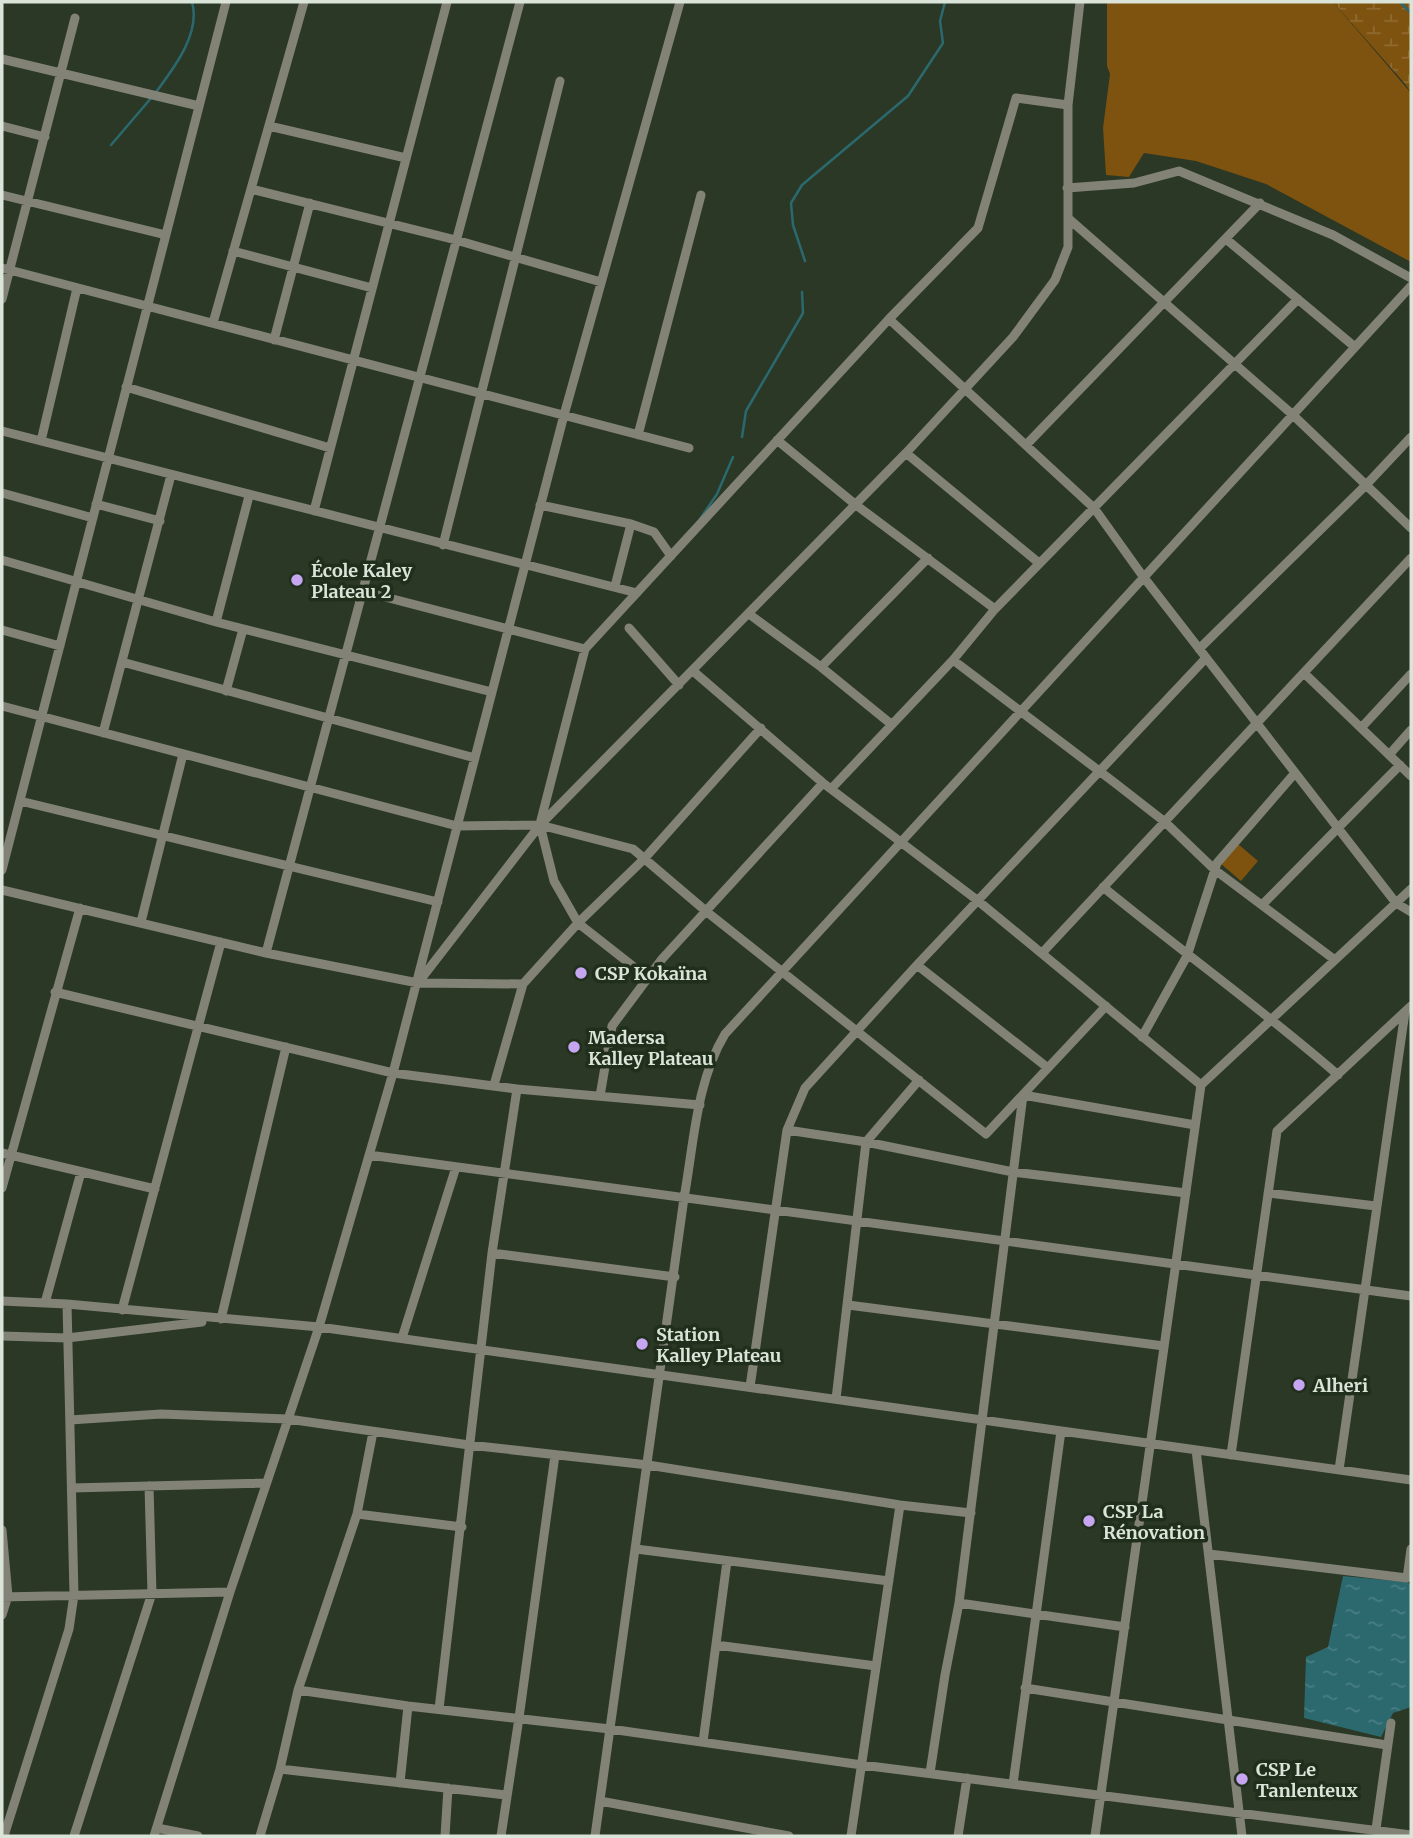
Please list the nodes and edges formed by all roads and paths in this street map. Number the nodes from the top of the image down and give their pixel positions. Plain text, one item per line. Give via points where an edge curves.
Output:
1 (226, 2) edge
2 (304, 2) edge
3 (447, 2) edge
4 (520, 2) edge
5 (680, 2) edge
6 (1080, 2) edge
7 (75, 18) dead end
8 (2, 58) edge
9 (61, 73) junction
10 (560, 81) dead end
11 (1068, 105) junction
12 (199, 106) junction
13 (2, 126) edge
14 (269, 126) junction
15 (45, 137) junction
16 (406, 158) junction
17 (1067, 188) junction
18 (251, 189) junction
19 (2, 195) edge
20 (701, 195) dead end
21 (28, 202) junction
22 (1260, 203) junction
23 (310, 204) junction
24 (1069, 219) junction
25 (389, 223) junction
26 (166, 235) junction
27 (1226, 239) junction
28 (456, 240) junction
29 (233, 251) junction
30 (514, 257) junction
31 (293, 267) junction
32 (6, 269) edge
33 (1411, 278) edge
34 (601, 282) junction
35 (1411, 286) edge
36 (77, 288) junction
37 (372, 288) junction
38 (2, 299) edge
39 (1298, 299) junction
40 (1166, 301) junction
41 (147, 306) junction
42 (889, 319) junction
43 (212, 323) junction
44 (274, 340) junction
45 (1355, 347) junction
46 (353, 360) junction
47 (1236, 364) junction
48 (419, 378) junction
49 (127, 387) junction
50 (965, 389) junction
51 (482, 394) junction
52 (564, 415) junction
53 (1293, 415) junction
54 (2, 431) edge
55 (638, 435) junction
56 (1411, 436) edge
57 (778, 440) junction
58 (41, 441) junction
59 (1026, 445) junction
60 (330, 448) junction
61 (689, 448) dead end
62 (906, 453) junction
63 (108, 458) junction
64 (171, 475) junction
65 (1366, 485) junction
66 (2, 493) edge
67 (249, 496) junction
68 (96, 504) junction
69 (540, 505) junction
70 (856, 505) junction
71 (1094, 508) junction
72 (314, 512) junction
73 (93, 518) junction
74 (159, 521) junction
75 (631, 524) junction
76 (379, 528) junction
77 (1411, 528) edge
78 (443, 545) junction
79 (671, 556) junction
80 (928, 558) junction
81 (1411, 558) edge
82 (2, 560) edge
83 (1039, 563) junction
84 (524, 566) junction
85 (1142, 575) junction
86 (76, 581) junction
87 (615, 586) junction
88 (362, 592) junction
89 (637, 593) junction
90 (139, 599) junction
91 (995, 609) junction
92 (749, 614) junction
93 (216, 622) junction
94 (629, 628) dead end
95 (243, 629) junction
96 (507, 629) junction
97 (2, 630) edge
98 (60, 646) junction
99 (585, 649) junction
100 (1199, 649) junction
101 (345, 656) junction
102 (1206, 659) junction
103 (953, 660) junction
104 (122, 662) junction
105 (821, 667) junction
106 (693, 671) junction
107 (1304, 673) junction
108 (1411, 674) edge
109 (679, 685) junction
110 (226, 691) junction
111 (492, 692) junction
112 (2, 706) edge
113 (1020, 710) junction
114 (41, 716) junction
115 (329, 718) junction
116 (1256, 723) junction
117 (891, 724) junction
118 (761, 728) junction
119 (1361, 728) junction
120 (1411, 730) edge
121 (103, 733) junction
122 (183, 754) junction
123 (1389, 755) junction
124 (475, 758) junction
125 (1399, 765) junction
126 (1100, 771) junction
127 (1295, 773) junction
128 (1411, 776) edge
129 (823, 783) junction
130 (310, 787) junction
131 (831, 789) junction
132 (20, 801) junction
133 (1165, 822) junction
134 (540, 825) junction
135 (457, 826) junction
136 (1338, 828) junction
137 (162, 836) junction
138 (900, 841) junction
139 (645, 859) junction
140 (289, 866) junction
141 (2, 870) edge
142 (1215, 870) junction
143 (1103, 887) junction
144 (1411, 889) edge
145 (2, 890) edge
146 (977, 900) junction
147 (438, 902) junction
148 (1396, 903) junction
149 (1262, 905) junction
150 (80, 908) junction
151 (707, 912) junction
152 (1411, 912) edge
153 (141, 922) junction
154 (578, 923) junction
155 (221, 943) junction
156 (266, 953) junction
157 (1042, 953) junction
158 (1187, 956) junction
159 (1335, 960) junction
160 (917, 965) junction
161 (783, 971) junction
162 (648, 978) junction
163 (418, 983) junction
164 (523, 984) junction
165 (55, 992) junction
166 (1106, 1006) junction
167 (1408, 1009) edge
168 (1272, 1018) junction
169 (198, 1026) junction
170 (858, 1030) junction
171 (1142, 1037) junction
172 (286, 1048) junction
173 (1048, 1068) junction
174 (393, 1073) junction
175 (1338, 1074) junction
176 (919, 1080) junction
177 (494, 1085) junction
178 (1201, 1085) junction
179 (517, 1089) junction
180 (1023, 1095) junction
181 (600, 1096) junction
182 (700, 1105) junction
183 (1195, 1125) junction
184 (786, 1130) junction
185 (866, 1142) junction
186 (6, 1154) edge
187 (369, 1156) junction
188 (456, 1167) junction
189 (81, 1172) junction
190 (1013, 1172) junction
191 (504, 1174) junction
192 (2, 1188) edge
193 (155, 1189) junction
194 (1186, 1193) junction
195 (1268, 1194) junction
196 (684, 1198) junction
197 (1376, 1206) junction
198 (776, 1210) junction
199 (858, 1222) junction
200 (1004, 1241) junction
201 (492, 1254) junction
202 (1176, 1265) junction
203 (1257, 1275) junction
204 (675, 1277) junction
205 (1364, 1290) junction
206 (1411, 1296) edge
207 (2, 1301) edge
208 (45, 1303) junction
209 (67, 1304) junction
210 (848, 1305) junction
211 (122, 1310) junction
212 (221, 1319) junction
213 (994, 1324) junction
214 (319, 1326) junction
215 (2, 1336) edge
216 (66, 1338) junction
217 (402, 1338) junction
218 (1164, 1346) junction
219 (481, 1349) junction
220 (661, 1374) junction
221 (750, 1387) junction
222 (836, 1399) junction
223 (288, 1419) junction
224 (70, 1420) junction
225 (982, 1420) junction
226 (1061, 1431) junction
227 (373, 1432) junction
228 (1151, 1443) junction
229 (469, 1446) junction
230 (1196, 1450) junction
231 (555, 1455) junction
232 (1231, 1455) junction
233 (648, 1465) junction
234 (1339, 1470) junction
235 (1411, 1480) edge
236 (267, 1483) junction
237 (149, 1486) junction
238 (72, 1488) junction
239 (900, 1505) junction
240 (971, 1513) junction
241 (357, 1514) junction
242 (462, 1527) junction
243 (2, 1530) edge
244 (636, 1549) junction
245 (1411, 1549) edge
246 (1209, 1554) junction
247 (727, 1561) junction
248 (889, 1581) junction
249 (230, 1592) junction
250 (152, 1593) junction
251 (74, 1595) junction
252 (5, 1596) edge
253 (959, 1603) junction
254 (1035, 1614) junction
255 (2, 1615) edge
256 (1125, 1627) junction
257 (716, 1646) junction
258 (876, 1666) junction
259 (1025, 1688) junction
260 (298, 1690) junction
261 (1114, 1701) junction
262 (408, 1706) junction
263 (439, 1709) junction
264 (519, 1718) junction
265 (1228, 1721) junction
266 (1391, 1723) dead end
267 (610, 1729) junction
268 (703, 1742) junction
269 (1387, 1745) junction
270 (862, 1765) junction
271 (280, 1769) junction
272 (930, 1773) junction
273 (967, 1778) junction
274 (400, 1783) junction
275 (1013, 1784) junction
276 (448, 1788) junction
277 (506, 1795) junction
278 (1101, 1795) junction
279 (600, 1801) junction
280 (1239, 1812) junction
281 (156, 1832) edge
282 (1375, 1833) edge
283 (1411, 1835) edge
284 (4, 1836) edge
285 (74, 1836) edge
286 (198, 1836) edge
287 (260, 1836) edge
288 (445, 1836) edge
289 (501, 1836) edge
290 (595, 1836) edge
291 (789, 1836) edge
292 (851, 1836) edge
293 (958, 1836) edge
294 (1095, 1836) edge
295 (1242, 1836) edge

1 - 12 street
2 - 14 street
3 - 16 street
4 - 28 street
5 - 34 street
6 - 11 street
7 - 9 street
8 - 9 street
9 - 12 street
9 - 15 street
10 - 30 street
11 - 17 street
11 - 42 street via 1016,98 978,228
12 - 26 street
13 - 15 street
14 - 16 street
14 - 18 street
15 - 21 street
16 - 25 street
17 - 22 street via 1134,183 1179,171
17 - 24 street
18 - 23 street
18 - 29 street
19 - 21 street
20 - 55 street
21 - 26 street
21 - 32 street
22 - 27 street
22 - 33 street via 1333,234
23 - 25 street
23 - 31 street
24 - 40 street
24 - 50 street via 1068,247 1055,280 1030,316
25 - 28 street
25 - 37 street
26 - 41 street
27 - 39 street
27 - 40 street
28 - 30 street
28 - 48 street
29 - 31 street
29 - 43 street
30 - 34 street
30 - 51 street
31 - 37 street
31 - 44 street
32 - 36 street
32 - 38 street
34 - 52 street
35 - 45 street
36 - 41 street
36 - 58 street
37 - 46 street
39 - 45 street
39 - 47 street
40 - 47 street
40 - 59 street
41 - 43 street
41 - 49 street
42 - 50 street
42 - 57 street
43 - 44 street
44 - 46 street
45 - 53 street
46 - 48 street
46 - 60 street
47 - 53 street
47 - 71 street
48 - 51 street
48 - 76 street
49 - 60 street
49 - 63 street
50 - 59 street
50 - 62 street
51 - 52 street
51 - 78 street
52 - 55 street
52 - 69 street
53 - 65 street
53 - 85 street
54 - 58 street
55 - 61 street
56 - 65 street
57 - 70 street
57 - 79 street
58 - 63 street
59 - 71 street
60 - 72 street
62 - 70 street
62 - 83 street
63 - 64 street
63 - 68 street
64 - 67 street
64 - 74 street
65 - 77 street
65 - 100 street
66 - 73 street
67 - 72 street
67 - 93 street
68 - 73 street
68 - 74 street
69 - 75 street
69 - 84 street
70 - 80 street
70 - 92 street
71 - 83 street
71 - 85 street
72 - 76 street
73 - 86 street
74 - 90 street
75 - 79 street via 654,531
75 - 87 street
76 - 78 street
76 - 88 street
78 - 84 street
79 - 89 street
80 - 91 street
80 - 105 street
81 - 107 street
82 - 86 street
83 - 91 street
84 - 87 street
84 - 96 street
85 - 100 street
85 - 113 street
86 - 90 street
86 - 98 street
87 - 89 street
88 - 96 street
88 - 101 street
89 - 99 street
90 - 93 street
90 - 104 street
91 - 103 street
92 - 105 street
92 - 106 street
93 - 95 street
94 - 109 street
95 - 101 street
95 - 110 street
96 - 99 street
96 - 111 street
97 - 98 street
98 - 114 street
99 - 134 street
100 - 102 street
101 - 111 street
101 - 115 street
102 - 116 street
102 - 126 street
103 - 113 street
103 - 117 street
104 - 110 street
104 - 121 street
105 - 117 street
106 - 109 street
106 - 118 street
107 - 116 street
107 - 119 street
108 - 119 street
109 - 134 street
110 - 115 street
111 - 124 street
112 - 114 street
113 - 126 street
113 - 138 street
114 - 121 street
114 - 132 street
115 - 124 street
115 - 130 street
116 - 127 street
116 - 133 street
117 - 131 street
118 - 129 street
118 - 139 street
119 - 123 street
120 - 123 street
121 - 122 street
122 - 130 street
122 - 137 street
123 - 125 street
124 - 135 street
125 - 128 street
125 - 136 street
126 - 133 street
126 - 146 street
127 - 136 street
127 - 142 street
129 - 131 street
129 - 151 street
130 - 135 street
130 - 140 street
131 - 138 street
132 - 137 street
132 - 141 street
133 - 142 street
133 - 143 street
134 - 135 street
134 - 139 street via 633,849
134 - 154 street via 554,881
134 - 163 street
135 - 147 street
136 - 148 street
136 - 149 street
137 - 140 street
137 - 153 street
138 - 146 street
138 - 161 street
139 - 151 street
139 - 154 street
140 - 147 street
140 - 156 street
142 - 149 street
142 - 158 street
143 - 157 street
143 - 158 street
144 - 148 street
145 - 150 street
146 - 157 street
146 - 160 street
147 - 163 street
148 - 152 street
148 - 159 street
149 - 159 street
150 - 153 street
150 - 165 street
151 - 161 street
151 - 162 street
153 - 155 street
154 - 162 street
154 - 164 street
155 - 156 street
155 - 169 street
156 - 163 street
157 - 166 street
158 - 168 street
158 - 171 street
159 - 168 street
160 - 170 street
160 - 173 street
161 - 170 street
161 - 182 street via 725,1034 709,1066
162 - 181 street via 612,1026
163 - 164 street
163 - 174 street
164 - 177 street
165 - 169 street
165 - 186 street
166 - 171 street
166 - 173 street
167 - 175 street
167 - 197 street
168 - 175 street
168 - 178 street
169 - 172 street
169 - 193 street
170 - 176 street
170 - 184 street via 805,1088
171 - 178 street
172 - 174 street
172 - 212 street
173 - 180 street
174 - 177 street
174 - 187 street
175 - 195 street via 1277,1131
176 - 180 street via 986,1134
176 - 185 street
177 - 179 street
178 - 183 street
179 - 181 street
179 - 191 street
180 - 183 street
180 - 190 street
181 - 182 street
182 - 196 street
183 - 194 street
184 - 185 street
184 - 198 street
185 - 190 street
185 - 199 street
186 - 189 street
186 - 192 street
187 - 188 street
187 - 214 street
188 - 191 street
188 - 217 street
189 - 193 street
189 - 208 street
190 - 194 street
190 - 200 street
191 - 196 street
191 - 201 street
193 - 211 street
194 - 202 street
195 - 197 street
195 - 203 street
196 - 198 street
196 - 204 street
197 - 205 street
198 - 199 street
198 - 221 street
199 - 200 street
199 - 210 street
200 - 202 street
200 - 213 street
201 - 204 street
201 - 219 street
202 - 203 street
202 - 218 street
203 - 205 street
203 - 232 street
204 - 220 street
205 - 206 street
205 - 234 street
207 - 208 street
208 - 209 street
209 - 211 street
209 - 216 street
210 - 213 street
210 - 222 street
211 - 212 street
212 - 214 street
212 - 216 street
213 - 218 street
213 - 225 street
214 - 217 street
214 - 223 street
215 - 216 street
216 - 224 street
217 - 219 street
218 - 228 street
219 - 220 street
219 - 229 street
220 - 221 street
220 - 233 street
221 - 222 street
222 - 225 street
223 - 224 street via 161,1415
223 - 227 street
223 - 236 street
224 - 238 street
225 - 226 street
225 - 240 street
226 - 228 street
226 - 254 street
227 - 229 street
227 - 241 street
228 - 230 street
228 - 256 street
229 - 231 street
229 - 242 street
230 - 232 street
230 - 246 street
231 - 233 street
231 - 264 street
232 - 234 street
233 - 239 street
233 - 244 street
234 - 235 street
236 - 237 street
236 - 249 street
237 - 238 street
237 - 250 street
238 - 251 street
239 - 240 street
239 - 248 street
240 - 253 street
241 - 242 street
241 - 260 street
242 - 263 street
243 - 252 street
244 - 247 street
244 - 267 street
245 - 246 street via 1407,1578
246 - 265 street
247 - 248 street
247 - 257 street
248 - 258 street
249 - 250 street
249 - 281 street
250 - 251 street
250 - 285 street
251 - 252 street
251 - 284 street via 69,1629
252 - 255 street
253 - 254 street
253 - 272 street
254 - 256 street
254 - 259 street
256 - 261 street
257 - 258 street
257 - 268 street
258 - 270 street
259 - 261 street
259 - 275 street
260 - 262 street
260 - 271 street
261 - 265 street
261 - 278 street
262 - 263 street
262 - 274 street
263 - 264 street
264 - 267 street
264 - 277 street
265 - 269 street
265 - 280 street
266 - 269 street
267 - 268 street
267 - 279 street
268 - 270 street
269 - 282 street
270 - 272 street
270 - 292 street
271 - 274 street
271 - 287 street
272 - 273 street
273 - 275 street
273 - 293 street
274 - 276 street
275 - 278 street
276 - 277 street
276 - 288 street
277 - 289 street
278 - 280 street
278 - 294 street
279 - 290 street
279 - 291 street
280 - 282 street
280 - 295 street
281 - 286 street
282 - 283 street

